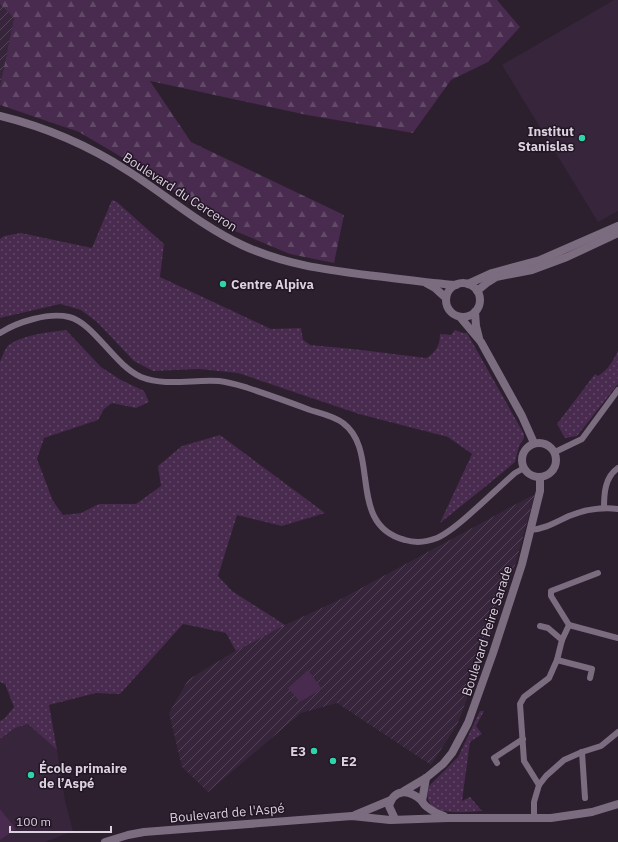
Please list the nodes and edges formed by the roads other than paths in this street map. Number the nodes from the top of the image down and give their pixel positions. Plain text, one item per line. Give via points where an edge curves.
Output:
1 (0, 116) edge
2 (618, 226) edge
3 (618, 233) edge
4 (424, 282) junction
5 (456, 284) junction
6 (468, 284) junction
7 (477, 291) junction
8 (446, 298) junction
9 (475, 312) junction
10 (460, 317) junction
11 (0, 333) edge
12 (481, 342) junction
13 (618, 390) edge
14 (534, 443) junction
15 (555, 452) junction
16 (524, 468) junction
17 (618, 468) edge
18 (540, 477) junction
19 (604, 508) junction
20 (618, 509) edge
21 (530, 530) junction
22 (598, 573) dead end
23 (569, 625) junction
24 (540, 626) dead end
25 (618, 638) edge
26 (562, 640) junction
27 (557, 660) junction
28 (590, 678) dead end
29 (618, 732) edge
30 (522, 739) junction
31 (582, 752) junction
32 (497, 763) dead end
33 (426, 778) junction
34 (539, 785) junction
35 (404, 792) junction
36 (585, 798) dead end
37 (391, 800) junction
38 (423, 802) junction
39 (617, 805) edge
40 (352, 816) junction
41 (448, 818) junction
42 (534, 818) junction
43 (395, 819) junction
44 (415, 819) junction
45 (105, 842) edge

1 - 4 street, Boulevard du Cerceron via 33,125 92,151 127,171 212,228 260,253 317,269
2 - 6 street via 540,260 492,273
3 - 7 street via 532,270 496,278
4 - 5 street, Boulevard du Cerceron
4 - 8 street, Boulevard du Cerceron
5 - 6 street
5 - 8 street
6 - 7 street
7 - 9 street via 480,302
8 - 10 street via 448,308
9 - 10 street
9 - 12 street
10 - 12 street
11 - 16 street via 14,325 44,317 70,317 85,326 127,368 141,376 166,382 210,380 231,383 332,417 352,432 360,450 368,500 375,517 387,531 404,540 420,542 448,532
12 - 14 street
13 - 15 street via 582,439
14 - 15 street via 548,445
14 - 16 street via 523,453
15 - 18 street via 557,458 554,469 546,476
16 - 18 street via 531,475
17 - 19 street via 611,473 608,481
18 - 21 street, Boulevard Peire Sarade via 540,491
19 - 20 street
19 - 21 street via 570,516 543,529
21 - 33 street, Boulevard Peire Sarade via 502,628 468,723 452,753
22 - 23 street via 551,591 551,596
23 - 25 street
23 - 26 street
24 - 26 street via 548,628
26 - 27 street
27 - 28 street via 592,669
27 - 30 street via 549,678 524,697 520,704
29 - 31 street via 601,746
30 - 32 street via 494,758
30 - 34 street via 524,761
31 - 34 street via 564,760
31 - 36 street
33 - 35 street, Boulevard Peire Sarade
33 - 38 street
34 - 42 street via 534,802
35 - 37 street
35 - 38 street via 413,794
37 - 40 street, Boulevard de l'Aspé
37 - 43 street via 389,806
38 - 41 street
38 - 44 street via 423,809
39 - 42 street via 572,816
40 - 43 street, Boulevard de l'Aspé
40 - 45 street, Boulevard de l'Aspé via 144,832
41 - 42 street
41 - 44 street
43 - 44 street

